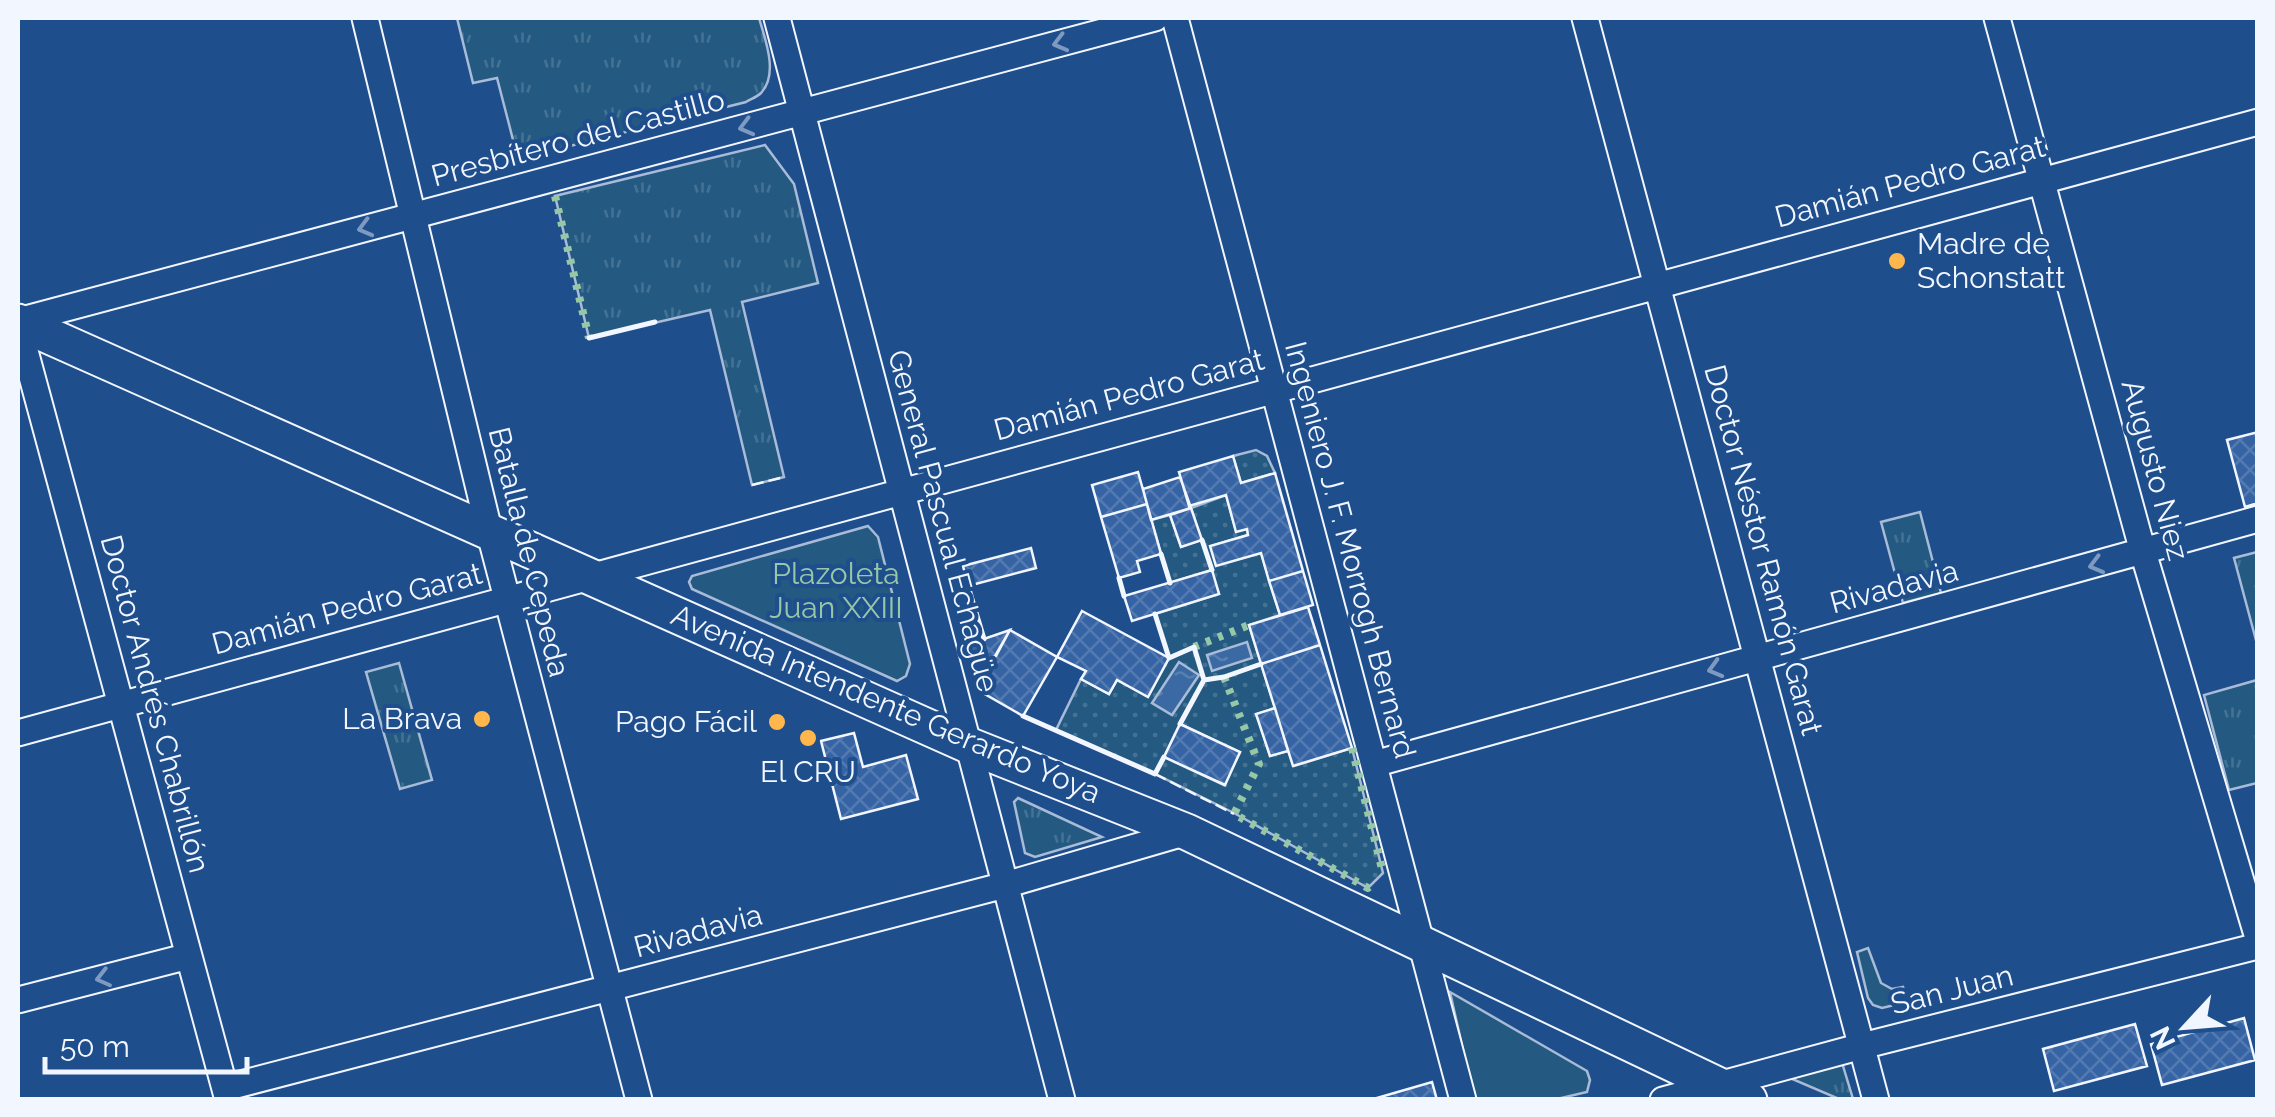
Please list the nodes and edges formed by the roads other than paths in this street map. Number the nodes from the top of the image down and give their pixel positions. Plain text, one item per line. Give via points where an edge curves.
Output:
1 (365, 18) edge
2 (777, 18) edge
3 (1154, 18) edge
4 (1175, 18) edge
5 (1585, 18) edge
6 (1997, 18) edge
7 (802, 112) junction
8 (2258, 122) edge
9 (2042, 179) junction
10 (412, 216) junction
11 (1658, 284) junction
12 (18, 323) edge
13 (1274, 389) junction
14 (902, 492) junction
15 (2258, 519) edge
16 (489, 530) junction
17 (2143, 552) junction
18 (593, 576) junction
19 (506, 600) junction
20 (1758, 658) junction
21 (122, 705) junction
22 (18, 733) edge
23 (968, 745) junction
24 (1374, 764) junction
25 (1187, 832) junction
26 (1005, 885) junction
27 (2258, 942) edge
28 (1420, 944) junction
29 (190, 956) junction
30 (609, 988) junction
31 (18, 1000) edge
32 (1862, 1046) junction
33 (1734, 1092) edge
34 (226, 1094) edge
35 (639, 1100) edge
36 (1062, 1100) edge
37 (1463, 1100) edge
38 (1663, 1100) edge
39 (1876, 1100) edge

1 - 10 street, Batalla de Cepeda
2 - 7 street, General Pascual Echagüe
3 -> 7 street, Presbítero del Castillo
4 - 13 street, Ingeniero J. F. Morrogh Bernard
5 - 11 street, Doctor Néstor Ramón Garat
6 - 9 street, Augusto Niez
7 -> 10 street, Presbítero del Castillo
7 - 14 street, General Pascual Echagüe
8 - 9 street, Damián Pedro Garat
9 - 11 street, Damián Pedro Garat
9 - 17 street, Augusto Niez
10 -> 12 street, Presbítero del Castillo
10 - 16 street, Batalla de Cepeda
11 - 13 street, Damián Pedro Garat
11 - 20 street, Doctor Néstor Ramón Garat
12 - 16 main road, Avenida Intendente Gerardo Yoya
12 - 21 street, Doctor Andrés Chabrillón
13 - 14 street, Damián Pedro Garat
13 - 24 street, Ingeniero J. F. Morrogh Bernard
14 - 18 street, Damián Pedro Garat
14 - 23 street, General Pascual Echagüe
15 - 17 street, Rivadavia
16 - 18 main road, Avenida Intendente Gerardo Yoya
16 - 19 street, Batalla de Cepeda
17 -> 20 street, Rivadavia
17 - 27 street, Augusto Niez
18 - 19 street, Damián Pedro Garat
18 - 23 main road, Avenida Intendente Gerardo Yoya
19 - 21 street, Damián Pedro Garat
19 - 30 street, Batalla de Cepeda
20 -> 24 street, Rivadavia
20 - 32 street, Doctor Néstor Ramón Garat
21 - 22 street, Damián Pedro Garat
21 - 29 street, Doctor Andrés Chabrillón
23 - 25 main road, Avenida Intendente Gerardo Yoya
23 - 26 street, General Pascual Echagüe
24 - 28 street, Ingeniero J. F. Morrogh Bernard
25 - 26 street, Rivadavia
25 - 28 main road, Avenida Intendente Gerardo Yoya
26 - 30 street, Rivadavia
26 - 36 street, General Pascual Echagüe
27 - 32 street, San Juan
28 - 33 main road, Avenida Intendente Gerardo Yoya
28 - 37 street, Ingeniero J. F. Morrogh Bernard
29 -> 31 street
29 - 34 street, Doctor Andrés Chabrillón
30 - 34 street, Rivadavia
30 - 35 street, Batalla de Cepeda
32 - 33 street, San Juan
32 - 39 street, Doctor Néstor Ramón Garat
33 - 38 street, San Juan

